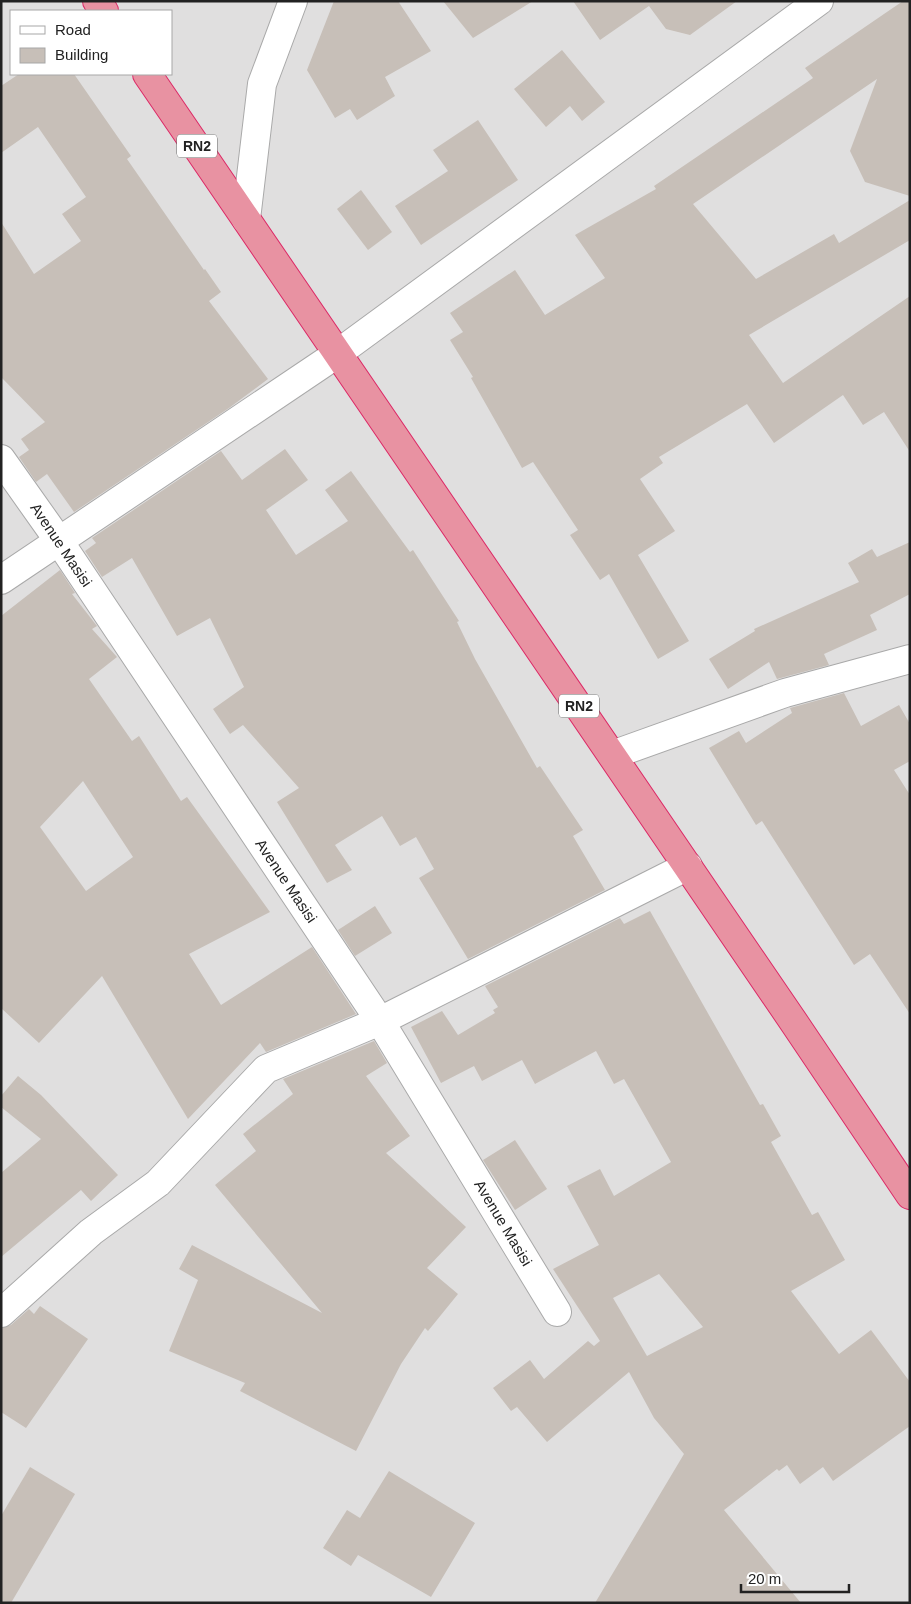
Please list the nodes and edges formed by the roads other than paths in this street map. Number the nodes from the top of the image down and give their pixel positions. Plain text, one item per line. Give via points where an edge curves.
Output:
1 (293, 1) edge
2 (820, 1) edge
3 (148, 75) edge
4 (246, 219) junction
5 (337, 354) junction
6 (1, 459) edge
7 (59, 541) junction
8 (1, 580) edge
9 (910, 659) edge
10 (612, 755) junction
11 (688, 866) junction
12 (380, 1022) junction
13 (910, 1195) edge
14 (557, 1312) dead end
15 (1, 1313) edge

1 - 4 street via 262,84
2 - 5 street
3 - 4 highway, RN2
4 - 5 highway, RN2
5 - 7 street
5 - 10 highway, RN2
6 - 7 street, Avenue Masisi
7 - 8 street
7 - 12 street, Avenue Masisi
9 - 10 street via 785,693
10 - 11 highway, RN2
11 - 12 street
11 - 13 highway, RN2
12 - 14 street, Avenue Masisi
12 - 15 street via 266,1069 158,1183 91,1232

